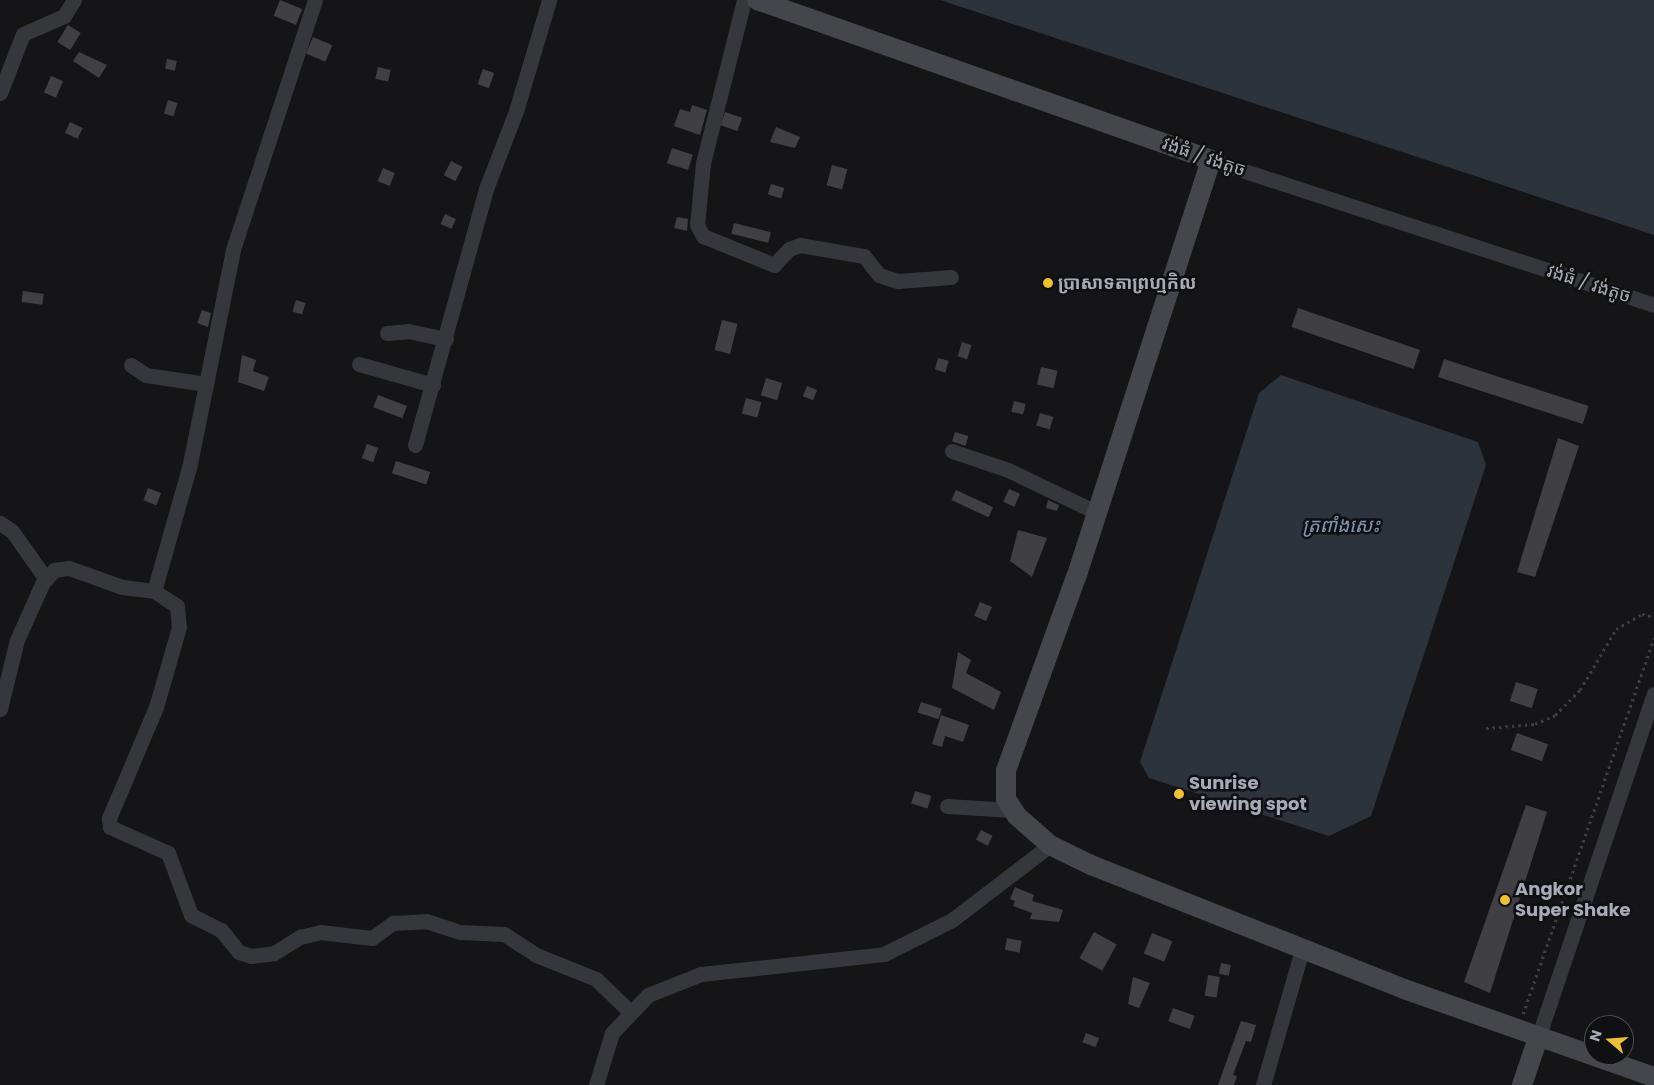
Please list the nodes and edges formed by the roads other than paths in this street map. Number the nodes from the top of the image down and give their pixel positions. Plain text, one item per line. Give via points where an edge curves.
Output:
1 (74, 0) edge
2 (315, 0) edge
3 (549, 0) edge
4 (744, 0) edge
5 (757, 0) edge
6 (0, 93) edge
7 (1210, 160) junction
8 (951, 277) dead end
9 (1654, 305) edge
10 (387, 333) dead end
11 (446, 339) junction
12 (359, 364) dead end
13 (132, 365) dead end
14 (206, 384) junction
15 (433, 385) junction
16 (415, 445) dead end
17 (952, 451) dead end
18 (1094, 511) junction
19 (0, 523) edge
20 (46, 579) junction
21 (154, 591) junction
22 (1654, 694) edge
23 (0, 709) edge
24 (947, 806) dead end
25 (1012, 810) junction
26 (1050, 845) junction
27 (1302, 950) junction
28 (630, 1012) junction
29 (1538, 1038) junction
30 (1654, 1077) edge
31 (596, 1085) edge
32 (1263, 1085) edge
33 (1522, 1085) edge

1 - 6 street via 64,16 23,34
2 - 14 street via 233,250
3 - 11 street via 516,111 486,189
4 - 8 street via 703,163 697,225 703,236 774,265 789,249 800,245 864,256 879,275 898,282
5 - 7 main road, វង់ធំ / វង់តូច
7 - 9 street, វង់ធំ / វង់តូច
7 - 18 main road
10 - 11 street via 408,331
11 - 15 street
12 - 15 street
13 - 14 street via 146,375
14 - 21 street via 190,464
15 - 16 street
17 - 18 street via 1008,470
18 - 25 main road via 1076,577 1006,770 1006,799
19 - 20 street via 12,531
20 - 21 street via 59,566 122,587
20 - 23 street via 17,640
21 - 28 street via 176,606 179,627 156,707 109,822 113,829 168,853 196,920 221,930 234,948 251,956 274,953 307,933 372,938 407,919 460,932 504,934 536,955 596,979
22 - 29 street
24 - 25 street
25 - 26 main road
26 - 27 main road
26 - 28 street via 952,920 884,954 701,974 648,995
27 - 29 main road
27 - 32 street
28 - 31 street via 606,1044
29 - 30 main road
29 - 33 main road

